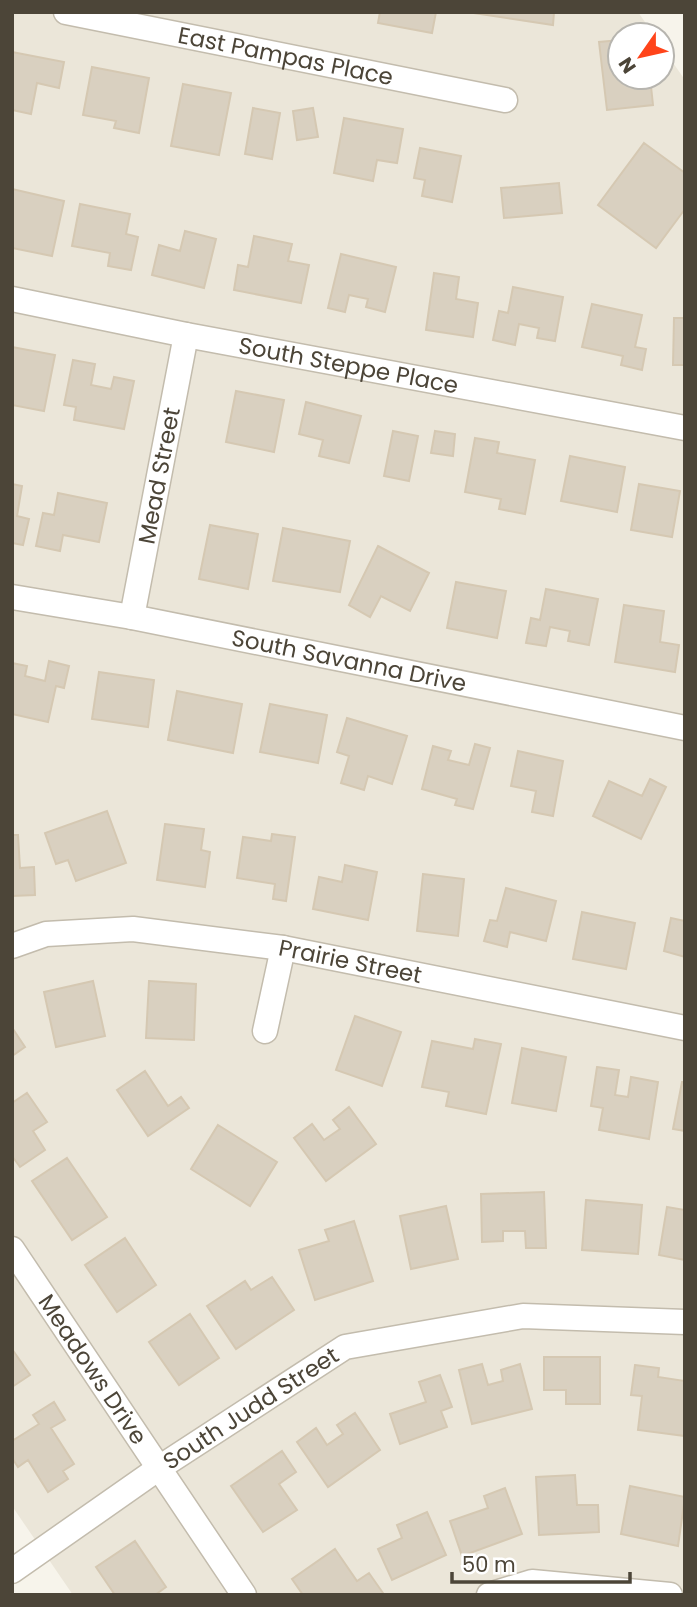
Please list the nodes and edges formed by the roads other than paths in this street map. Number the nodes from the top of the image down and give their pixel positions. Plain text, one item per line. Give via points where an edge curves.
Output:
1 (66, 12) edge
2 (505, 100) dead end
3 (12, 299) edge
4 (186, 335) junction
5 (685, 428) edge
6 (12, 597) edge
7 (132, 617) junction
8 (685, 728) edge
9 (12, 946) edge
10 (283, 947) junction
11 (685, 1028) edge
12 (265, 1031) dead end
13 (12, 1249) edge
14 (685, 1322) edge
15 (159, 1468) junction
16 (12, 1571) edge
17 (244, 1595) edge
18 (489, 1595) edge
19 (670, 1595) edge

1 - 2 street, East Pampas Place
3 - 4 street, South Steppe Place
4 - 5 street, South Steppe Place
4 - 7 street, Mead Street
6 - 7 street, South Savanna Drive
7 - 8 street, South Savanna Drive
9 - 10 street, Prairie Street via 46,934 134,929
10 - 11 street, Prairie Street
10 - 12 street
13 - 15 street, Meadows Drive
14 - 15 street, South Judd Street via 523,1316 345,1347
15 - 16 street, South Judd Street
15 - 17 street, Meadows Drive
18 - 19 street via 532,1582

